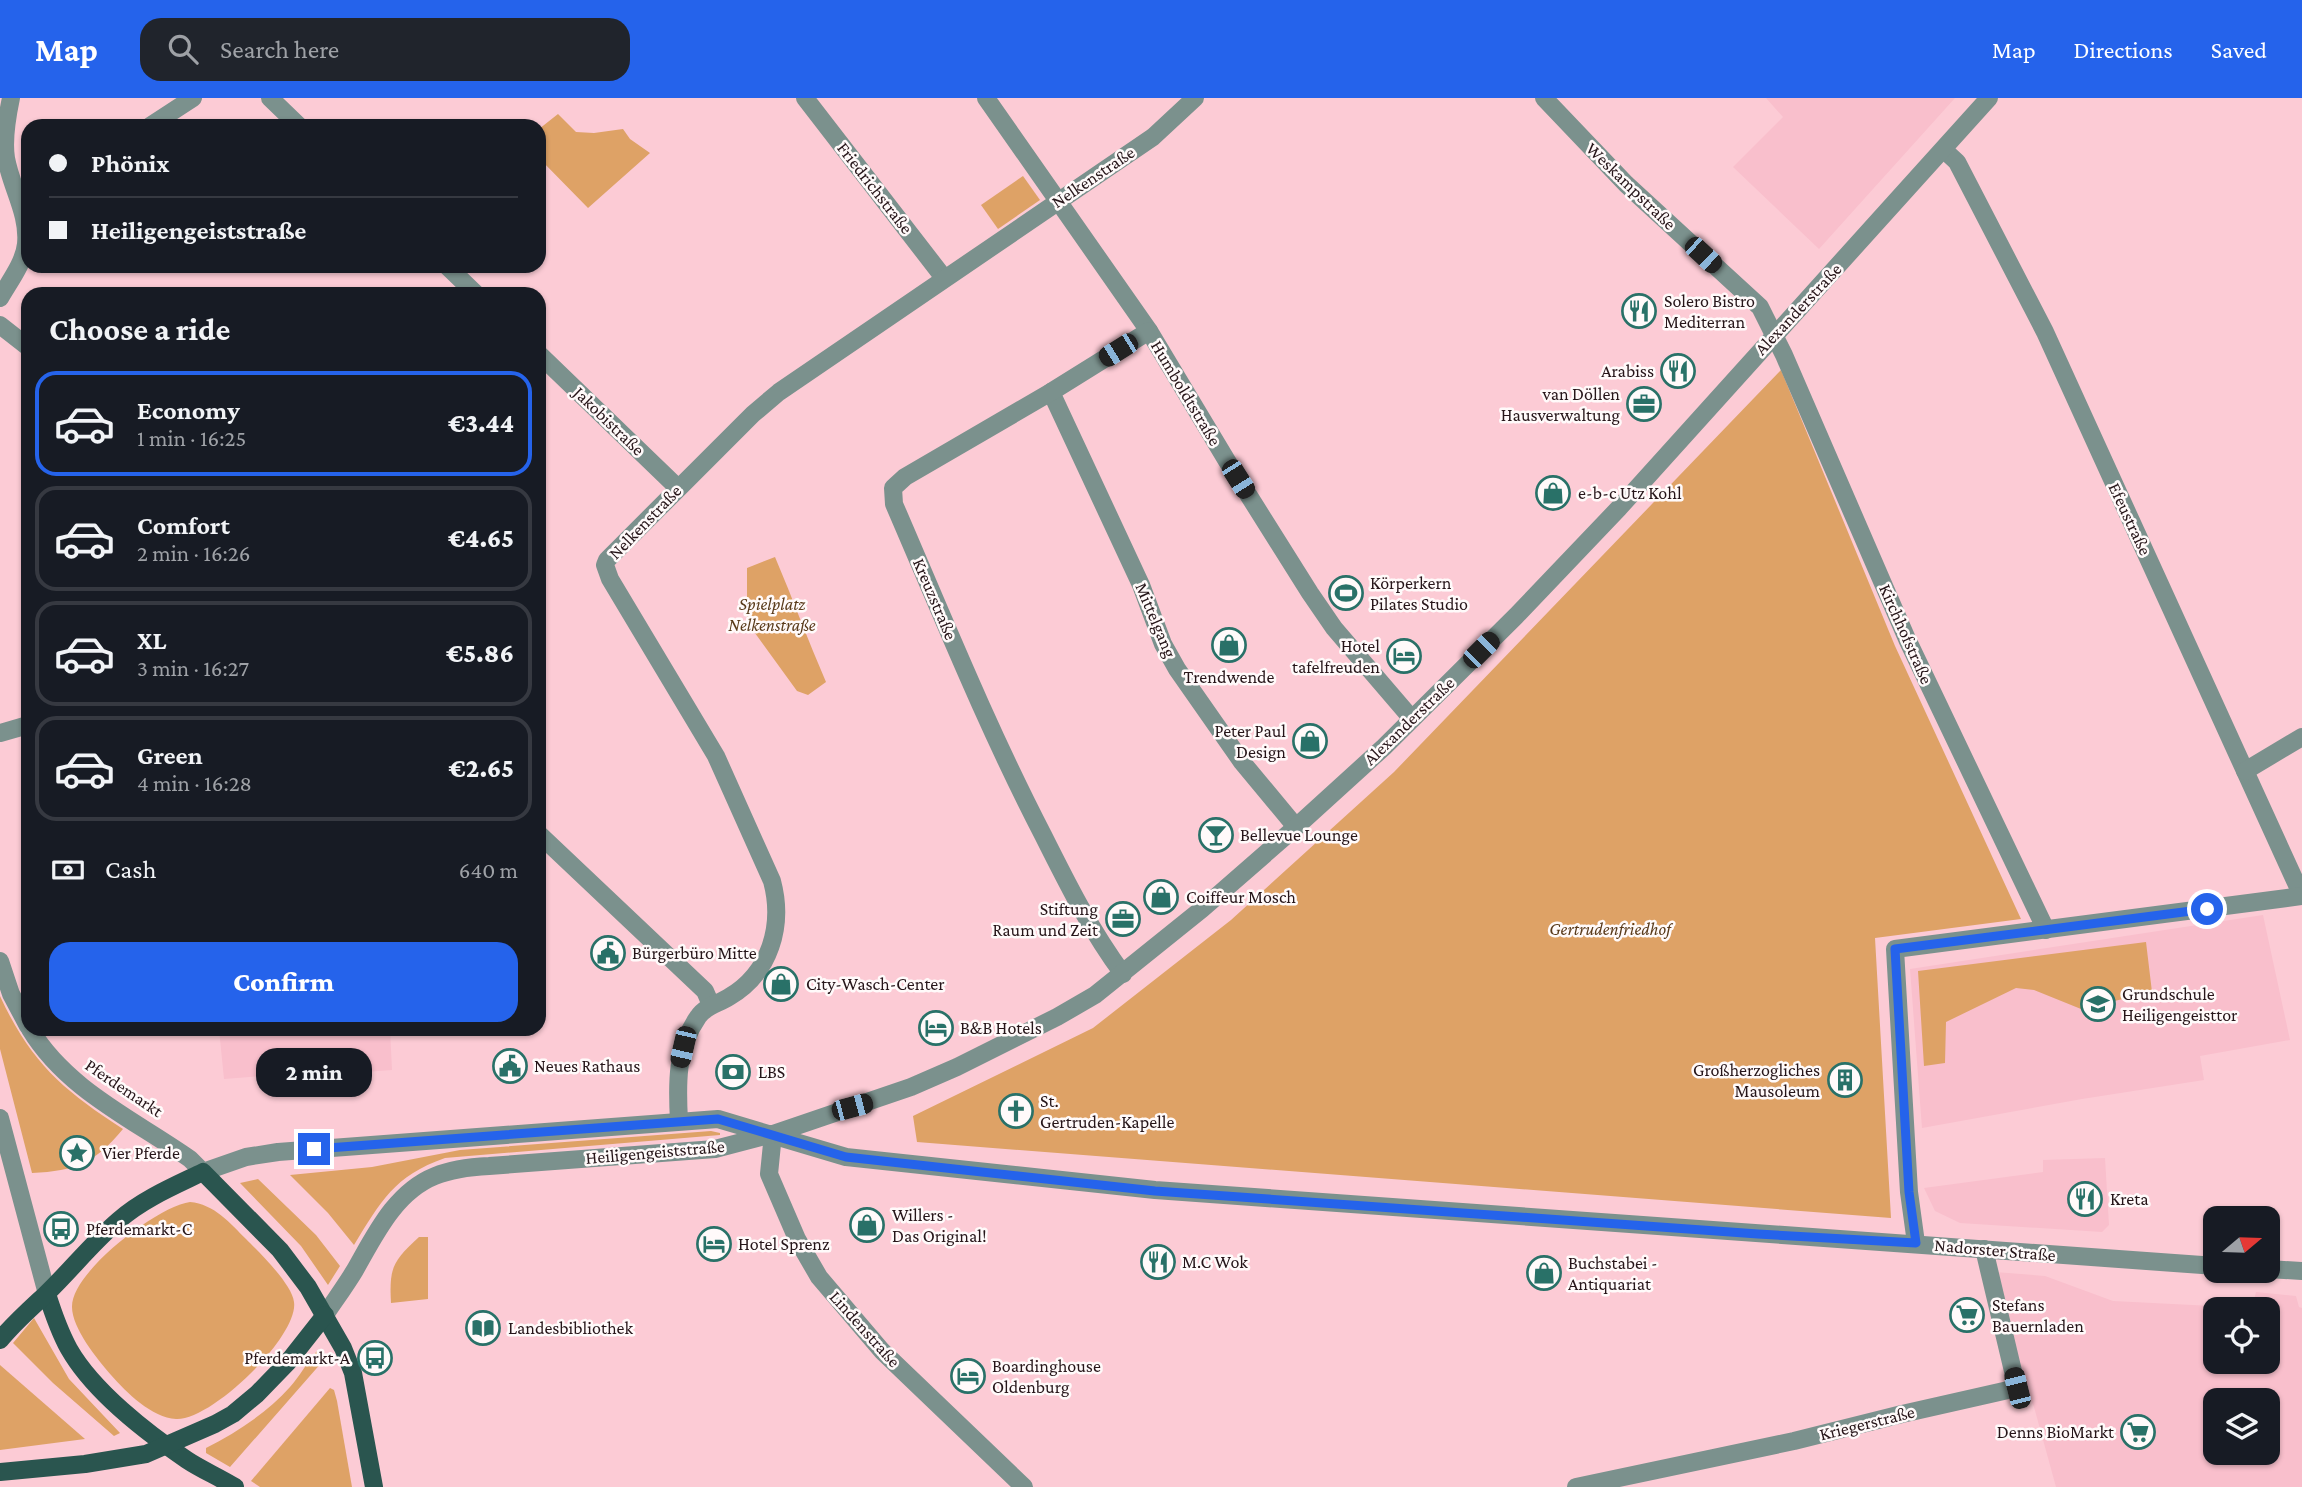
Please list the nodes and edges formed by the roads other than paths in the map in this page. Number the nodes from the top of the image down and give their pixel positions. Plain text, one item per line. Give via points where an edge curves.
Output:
1 (11, 98) edge
2 (192, 98) edge
3 (270, 98) edge
4 (805, 98) edge
5 (986, 98) edge
6 (1195, 98) edge
7 (1544, 98) edge
8 (1989, 98) edge
9 (160, 119) edge
10 (292, 119) edge
11 (1944, 150) junction
12 (3, 157) edge
13 (21, 197) edge
14 (1058, 201) junction
15 (21, 258) edge
16 (454, 273) edge
17 (944, 278) junction
18 (468, 287) edge
19 (0, 298) edge
20 (0, 325) edge
21 (1149, 331) junction
22 (1774, 335) junction
23 (21, 342) edge
24 (546, 361) edge
25 (1051, 392) junction
26 (678, 488) junction
27 (1412, 719) junction
28 (21, 727) edge
29 (0, 733) edge
30 (2302, 737) edge
31 (2245, 771) junction
32 (1296, 827) junction
33 (546, 841) edge
34 (2297, 872) edge
35 (2302, 896) edge
36 (2046, 930) junction
37 (0, 961) edge
38 (1123, 974) junction
39 (711, 1005) junction
40 (21, 1013) edge
41 (35, 1036) edge
42 (0, 1118) edge
43 (678, 1121) junction
44 (774, 1134) junction
45 (204, 1172) junction
46 (1916, 1243) junction
47 (1984, 1250) junction
48 (2203, 1265) edge
49 (2280, 1270) edge
50 (2302, 1271) edge
51 (47, 1294) junction
52 (325, 1315) junction
53 (0, 1340) edge
54 (167, 1445) junction
55 (0, 1472) edge
56 (234, 1487) edge
57 (374, 1487) edge
58 (1024, 1487) edge
59 (1576, 1487) edge

1 - 12 street
2 - 9 street
3 - 10 street
4 - 17 street, Friedrichstraße
5 - 14 street, Humboldtstraße
6 - 14 street, Nelkenstraße via 1153,137
7 - 22 street, Weskampstraße via 1626,184 1760,307
8 - 11 street, Alexanderstraße
11 - 22 street, Alexanderstraße
11 - 31 street, Efeustraße via 1958,162 2045,332
12 - 13 street
14 - 17 street, Nelkenstraße
14 - 21 street, Humboldtstraße
15 - 19 street
16 - 18 street
17 - 26 street, Nelkenstraße via 779,392
20 - 23 street
21 - 25 street, Kreuzstraße
21 - 27 street, Humboldtstraße via 1310,593
22 - 27 street, Alexanderstraße via 1619,508
22 - 36 street, Kirchhofstraße via 1907,639
24 - 26 street, Jakobistraße
25 - 32 street, Mittelgang via 1177,669 1242,762
25 - 38 street, Kreuzstraße via 905,477 893,488 894,504 986,719 1075,898
26 - 39 street, Nelkenstraße via 605,565 716,756 777,900 775,936 763,962 743,988
27 - 32 street, Alexanderstraße
28 - 29 street
30 - 31 street
31 - 34 street, Efeustraße
32 - 38 street, Alexanderstraße
33 - 39 street via 705,992
34 - 35 street, Efeustraße
35 - 36 street
36 - 46 street via 1895,949
37 - 40 street, Pferdemarkt
38 - 44 street, Alexanderstraße via 1057,1017 957,1068
39 - 43 street, Nelkenstraße via 698,1017 683,1047 678,1069
41 - 45 street, Pferdemarkt via 89,1094
42 - 51 street
43 - 44 street, Heiligengeiststraße via 718,1119
43 - 45 street, Heiligengeiststraße via 278,1152
44 - 46 street, Nadorster Straße via 846,1157 1155,1191
44 - 52 street, Heiligengeiststraße via 715,1149 456,1169 433,1176 401,1200 382,1222
44 - 58 street, Lindenstraße via 769,1174 819,1277 882,1351
45 - 51 main road via 121,1219
45 - 52 main road, Pferdemarkt via 280,1250
46 - 47 street, Nadorster Straße
47 - 48 street, Nadorster Straße
47 - 59 street, Kriegerstraße via 2017,1388
49 - 50 street
51 - 53 main road
51 - 54 main road via 69,1350 86,1374
52 - 54 main road via 288,1362 245,1405
52 - 57 main road, Pferdemarkt via 353,1373
54 - 55 main road via 118,1460
54 - 56 main road

